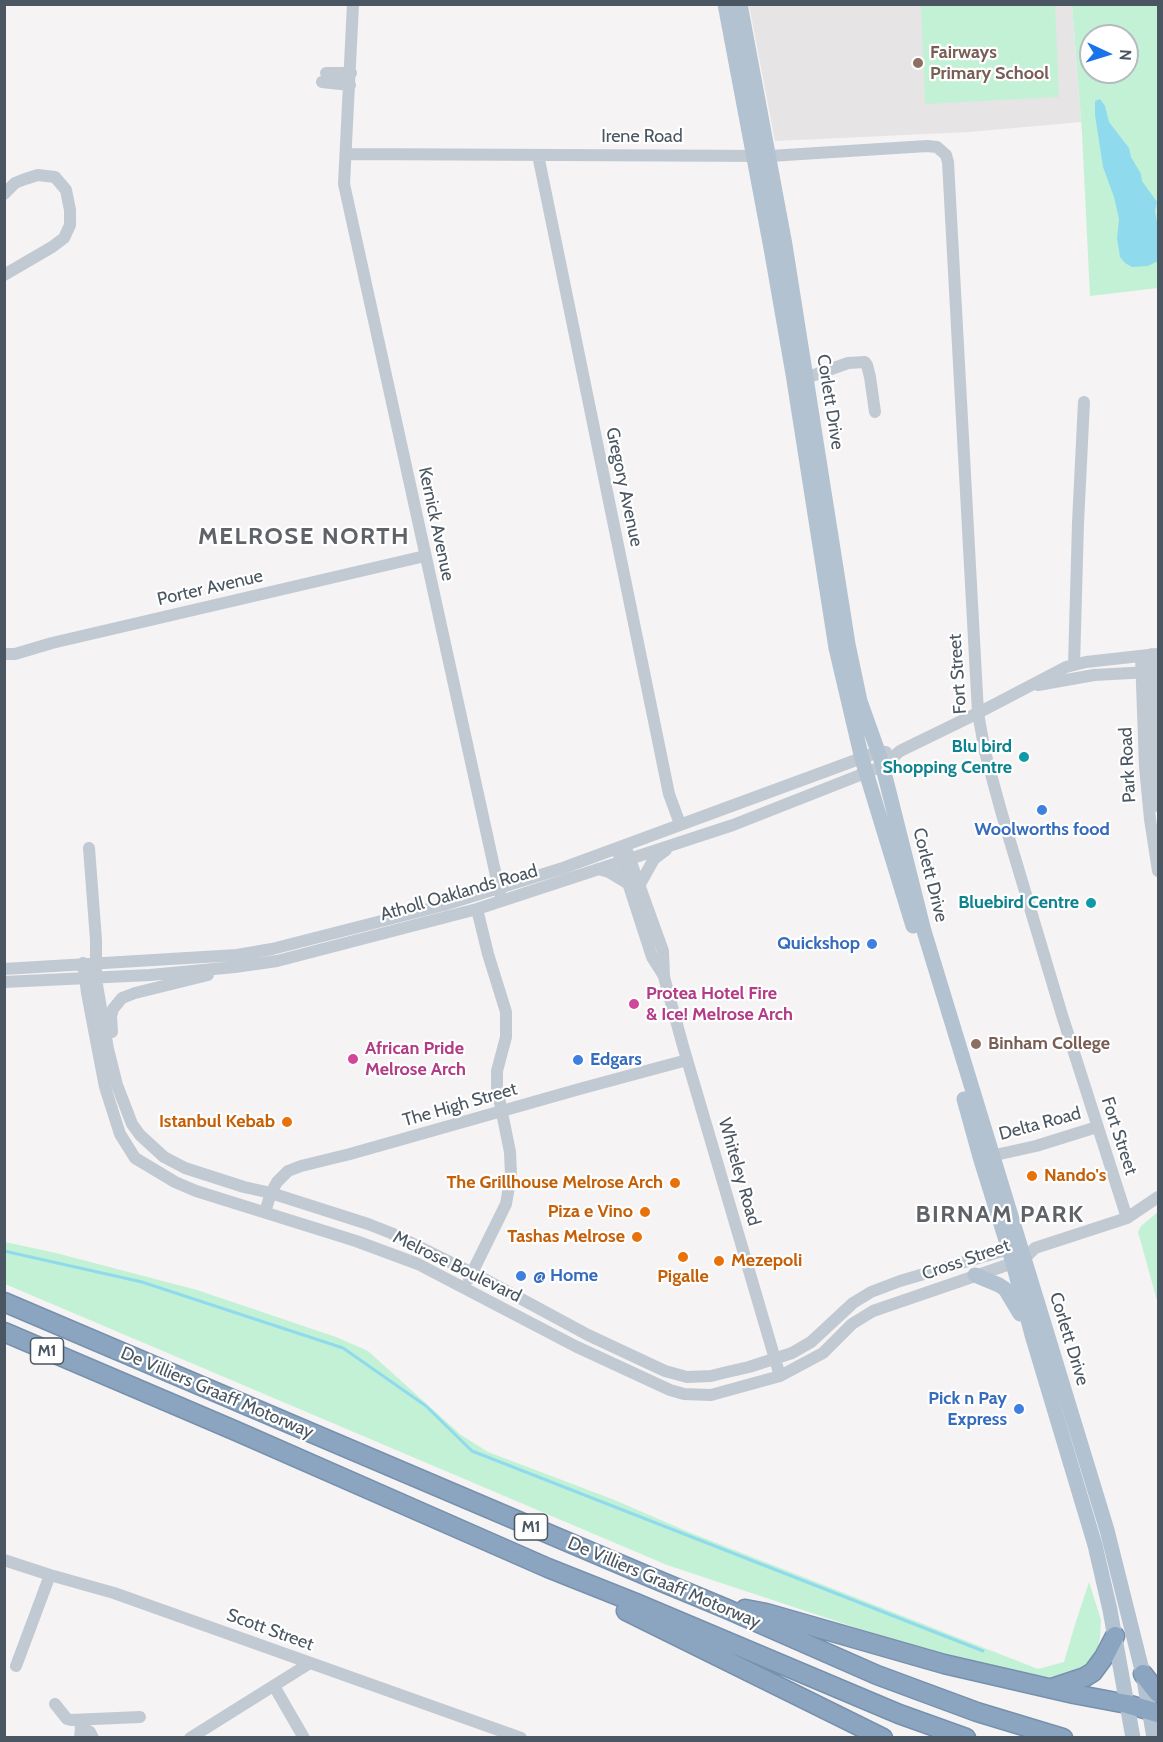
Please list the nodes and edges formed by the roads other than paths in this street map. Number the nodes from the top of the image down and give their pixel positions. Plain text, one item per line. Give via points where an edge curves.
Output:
1 (353, 4) edge
2 (725, 4) edge
3 (740, 4) edge
4 (324, 77) dead end
5 (350, 79) junction
6 (937, 147) joint
7 (346, 154) junction
8 (538, 155) junction
9 (753, 156) junction
10 (770, 156) junction
11 (4, 194) edge
12 (4, 275) edge
13 (806, 378) junction
14 (1084, 402) dead end
15 (875, 412) dead end
16 (425, 556) junction
17 (4, 654) edge
18 (1151, 655) edge
19 (1074, 665) junction
20 (1151, 671) edge
21 (1028, 687) junction
22 (978, 713) junction
23 (880, 759) junction
24 (864, 766) junction
25 (736, 806) junction
26 (1158, 806) edge
27 (766, 813) junction
28 (680, 825) junction
29 (675, 845) junction
30 (621, 846) junction
31 (89, 848) dead end
32 (626, 860) junction
33 (598, 869) junction
34 (1158, 871) edge
35 (634, 884) junction
36 (499, 888) junction
37 (502, 901) junction
38 (477, 909) junction
39 (83, 963) junction
40 (96, 963) junction
41 (236, 967) junction
42 (4, 969) edge
43 (90, 979) junction
44 (4, 982) edge
45 (687, 1060) junction
46 (113, 1073) junction
47 (501, 1112) junction
48 (1097, 1127) junction
49 (992, 1156) junction
50 (270, 1193) junction
51 (1158, 1197) edge
52 (265, 1212) junction
53 (1127, 1218) junction
54 (1020, 1253) junction
55 (472, 1274) junction
56 (975, 1275) junction
57 (900, 1281) joint
58 (464, 1290) junction
59 (905, 1299) joint
60 (4, 1302) edge
61 (4, 1332) edge
62 (1032, 1335) junction
63 (775, 1359) junction
64 (780, 1376) junction
65 (4, 1560) edge
66 (548, 1568) junction
67 (50, 1575) junction
68 (727, 1609) junction
69 (1115, 1636) junction
70 (310, 1663) junction
71 (16, 1666) dead end
72 (1143, 1674) junction
73 (274, 1686) junction
74 (1052, 1689) junction
75 (1158, 1693) edge
76 (56, 1704) dead end
77 (1127, 1704) junction
78 (1154, 1713) edge
79 (140, 1717) dead end
80 (80, 1728) edge
81 (93, 1737) edge
82 (190, 1737) edge
83 (304, 1737) edge
84 (521, 1737) edge
85 (883, 1737) edge
86 (966, 1737) edge
87 (1063, 1737) edge
88 (1133, 1737) edge
89 (1154, 1737) edge

1 - 5 street, Kernick Avenue
2 - 9 main road, Corlett Drive
3 - 10 main road, Corlett Drive
4 - 5 street
5 - 7 street, Kernick Avenue
6 - 10 street, Irene Road
6 - 22 street, Fort Street via 948,162
7 - 8 street, Irene Road
7 - 16 street, Kernick Avenue via 347,199
8 - 9 street, Irene Road
8 - 28 street, Gregory Avenue via 669,794
9 - 10 street, Irene Road
9 - 24 main road, Corlett Drive via 793,374 836,648
10 - 13 main road, Corlett Drive
11 - 12 street via 25,179 38,175 55,177 66,190 70,210 70,225 64,238
13 - 15 street via 848,363 865,362
13 - 23 main road, Corlett Drive via 848,644 860,700
14 - 19 street
16 - 17 street, Porter Avenue
16 - 36 street, Kernick Avenue
18 - 19 street, Atholl Oaklands Road
18 - 20 street, Park Road
19 - 21 street, Atholl Oaklands Road
20 - 21 street, Atholl Oaklands Road via 1094,675
20 - 26 street, Park Road
20 - 34 street, Park Road via 1146,775
21 - 22 street, Atholl Oaklands Road
22 - 23 street, Atholl Oaklands Road
22 - 48 street, Fort Street via 1001,811
23 - 24 street, Atholl Oaklands Road
23 - 49 main road, Corlett Drive via 924,931
24 - 25 street, Atholl Oaklands Road
24 - 27 street, Atholl Oaklands Road
24 - 54 main road, Corlett Drive via 946,1031 980,1157
25 - 27 street
25 - 28 street, Atholl Oaklands Road
27 - 29 street, Atholl Oaklands Road
28 - 30 street, Atholl Oaklands Road
29 - 32 street, Atholl Oaklands Road
29 - 35 street via 654,859
30 - 32 street, Whiteley Road
30 - 36 street, Atholl Oaklands Road
31 - 40 street, Melrose Boulevard
32 - 33 street, Atholl Oaklands Road
32 - 35 street, Whiteley Road
33 - 35 street
33 - 37 street, Atholl Oaklands Road
35 - 45 street, Whiteley Road via 663,951 664,977
36 - 37 street, Kernick Avenue
36 - 40 street, Atholl Oaklands Road via 272,949
37 - 38 street, Atholl Oaklands Road
38 - 41 street, Atholl Oaklands Road via 277,961
38 - 47 street via 506,1012 506,1037 497,1079
39 - 40 street, Atholl Oaklands Road
39 - 42 street, Atholl Oaklands Road
39 - 43 street, Melrose Boulevard
40 - 43 street, Melrose Boulevard
41 - 43 street, Atholl Oaklands Road
41 - 46 street via 122,998 111,1016
43 - 44 street, Atholl Oaklands Road
43 - 46 street, Melrose Boulevard
43 - 52 street, Melrose Boulevard via 105,1087 120,1134 135,1158 196,1191
45 - 47 street, The High Street
45 - 63 street, Whiteley Road
46 - 50 street, Melrose Boulevard via 132,1124 150,1145 185,1168
47 - 50 street, The High Street via 301,1166 280,1178
47 - 55 street via 511,1160 509,1191
48 - 49 street, Delta Road
48 - 53 street, Fort Street
49 - 54 main road, Corlett Drive
50 - 52 street, The High Street
50 - 55 street, Melrose Boulevard via 391,1233
51 - 53 street, Cross Street
52 - 58 street, Melrose Boulevard via 418,1264
53 - 54 street, Cross Street
54 - 56 street, Cross Street
54 - 57 street, Cross Street
54 - 62 main road, Corlett Drive
54 - 72 main road, Corlett Drive via 1107,1530
55 - 58 street
55 - 63 street, Melrose Boulevard via 675,1375 711,1376
56 - 59 street, Cross Street
56 - 62 main road via 1005,1289
57 - 63 street, Melrose Boulevard via 861,1297 804,1347
58 - 64 street, Melrose Boulevard via 575,1346 684,1394 711,1395
59 - 64 street, Melrose Boulevard via 866,1314 823,1353
60 - 68 highway, De Villiers Graaff Motorway / M1
61 - 66 highway, M1
62 - 69 main road, Corlett Drive via 1095,1545
63 - 64 street, Whiteley Road
65 - 67 street, Scott Street
66 - 85 highway via 578,1588
66 - 86 highway, M1 via 899,1714
67 - 70 street, Scott Street via 114,1593
67 - 71 street
68 - 74 highway via 751,1609 944,1664
68 - 87 highway, De Villiers Graaff Motorway / M1 via 877,1675 977,1712
69 - 74 highway via 1093,1672
69 - 77 main road, Corlett Drive
70 - 73 street
70 - 84 street, Scott Street
72 - 75 highway
72 - 78 main road, Corlett Drive
73 - 82 street
73 - 83 street
74 - 77 highway
76 - 80 street
77 - 78 highway
77 - 88 main road, Corlett Drive
78 - 89 main road, Corlett Drive
79 - 80 street
80 - 81 street

